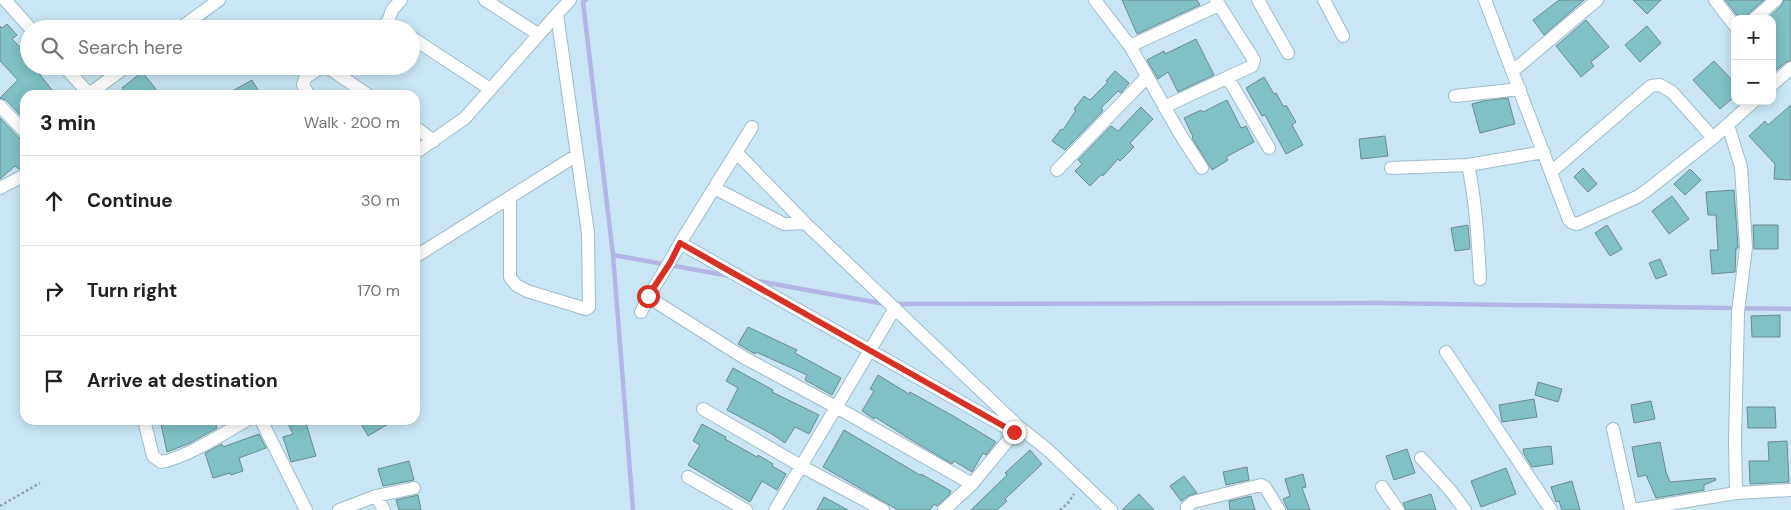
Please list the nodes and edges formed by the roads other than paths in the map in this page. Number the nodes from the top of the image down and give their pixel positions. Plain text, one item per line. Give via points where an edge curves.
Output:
1 (5, 0) edge
2 (219, 0) edge
3 (401, 0) edge
4 (485, 0) edge
5 (570, 0) edge
6 (1095, 0) edge
7 (1258, 0) edge
8 (1324, 0) edge
9 (1485, 0) edge
10 (1597, 0) edge
11 (1715, 0) edge
12 (1776, 0) edge
13 (1218, 3) edge
14 (557, 14) junction
15 (1759, 15) edge
16 (23, 20) edge
17 (191, 20) edge
18 (390, 20) edge
19 (1731, 21) edge
20 (538, 34) junction
21 (1343, 36) dead end
22 (420, 43) edge
23 (1130, 46) junction
24 (1288, 53) dead end
25 (1512, 70) junction
26 (72, 75) edge
27 (115, 75) edge
28 (310, 75) edge
29 (338, 75) edge
30 (1147, 77) junction
31 (1228, 78) junction
32 (490, 89) junction
33 (1520, 89) junction
34 (86, 90) edge
35 (95, 90) edge
36 (306, 90) edge
37 (360, 90) edge
38 (1455, 96) dead end
39 (1750, 105) edge
40 (0, 106) edge
41 (1164, 107) junction
42 (1728, 125) junction
43 (752, 126) dead end
44 (20, 127) edge
45 (420, 131) edge
46 (1713, 138) junction
47 (434, 141) junction
48 (1269, 148) dead end
49 (420, 150) edge
50 (736, 152) junction
51 (1544, 152) junction
52 (577, 155) junction
53 (1468, 165) junction
54 (1202, 168) dead end
55 (1391, 168) dead end
56 (1057, 170) dead end
57 (1551, 172) junction
58 (20, 178) edge
59 (0, 188) edge
60 (714, 188) junction
61 (510, 197) junction
62 (804, 223) junction
63 (680, 243) junction
64 (420, 254) edge
65 (1480, 279) dead end
66 (648, 296) junction
67 (892, 305) junction
68 (640, 312) dead end
69 (871, 350) junction
70 (1446, 352) dead end
71 (836, 407) junction
72 (703, 408) dead end
73 (145, 425) edge
74 (238, 425) edge
75 (264, 425) edge
76 (1613, 429) dead end
77 (1016, 430) junction
78 (1421, 458) dead end
79 (801, 466) junction
80 (688, 477) dead end
81 (972, 484) junction
82 (1382, 487) dead end
83 (414, 488) dead end
84 (1791, 490) edge
85 (1736, 493) junction
86 (376, 496) junction
87 (306, 510) edge
88 (339, 510) edge
89 (384, 510) edge
90 (746, 510) edge
91 (775, 510) edge
92 (883, 510) edge
93 (944, 510) edge
94 (1111, 510) edge
95 (1187, 510) edge
96 (1279, 510) edge
97 (1398, 510) edge
98 (1464, 510) edge
99 (1551, 510) edge
100 (1632, 510) edge

1 - 16 street
2 - 17 street
3 - 18 street via 392,10
4 - 20 street
5 - 14 street
6 - 23 street
7 - 24 street
8 - 21 street
9 - 25 street
10 - 25 street
11 - 19 street
12 - 15 street
13 - 23 street
13 - 31 street via 1254,60 1252,66
14 - 20 street
14 - 52 street
20 - 32 street
22 - 32 street
23 - 30 street
25 - 33 street
26 - 34 street
27 - 35 street
28 - 36 street via 303,85
29 - 37 street
30 - 41 street
30 - 56 street
31 - 41 street
31 - 48 street
32 - 47 street via 465,118
33 - 38 street
33 - 51 street
39 - 42 street
40 - 44 street
41 - 54 street
42 - 46 street
42 - 85 street via 1741,167 1746,247 1738,307
43 - 50 street
45 - 47 street
46 - 57 street via 1672,92 1660,85 1651,86
46 - 57 street via 1637,197 1577,224 1568,220
47 - 49 street
50 - 60 street
50 - 62 street
51 - 53 street
51 - 57 street
52 - 61 street
52 - 61 street via 588,233 589,307 586,309 516,286 510,277
53 - 55 street
53 - 65 street
58 - 59 street
60 - 62 street via 784,224
60 - 63 street
61 - 64 street
62 - 67 street
63 - 66 street
63 - 69 street
66 - 68 street
66 - 71 street via 743,357
67 - 69 street
67 - 77 street
69 - 71 street
69 - 77 street
70 - 99 street
71 - 79 street
71 - 81 street
72 - 79 street
73 - 74 street via 153,456 161,462 191,451
75 - 87 street
76 - 100 street
77 - 81 street
77 - 94 street via 1048,450
78 - 98 street
79 - 91 street
79 - 92 street
80 - 90 street
81 - 93 street
82 - 97 street
83 - 86 street
84 - 85 street
85 - 100 street
86 - 88 street
86 - 89 street
95 - 96 street via 1193,502 1261,485

